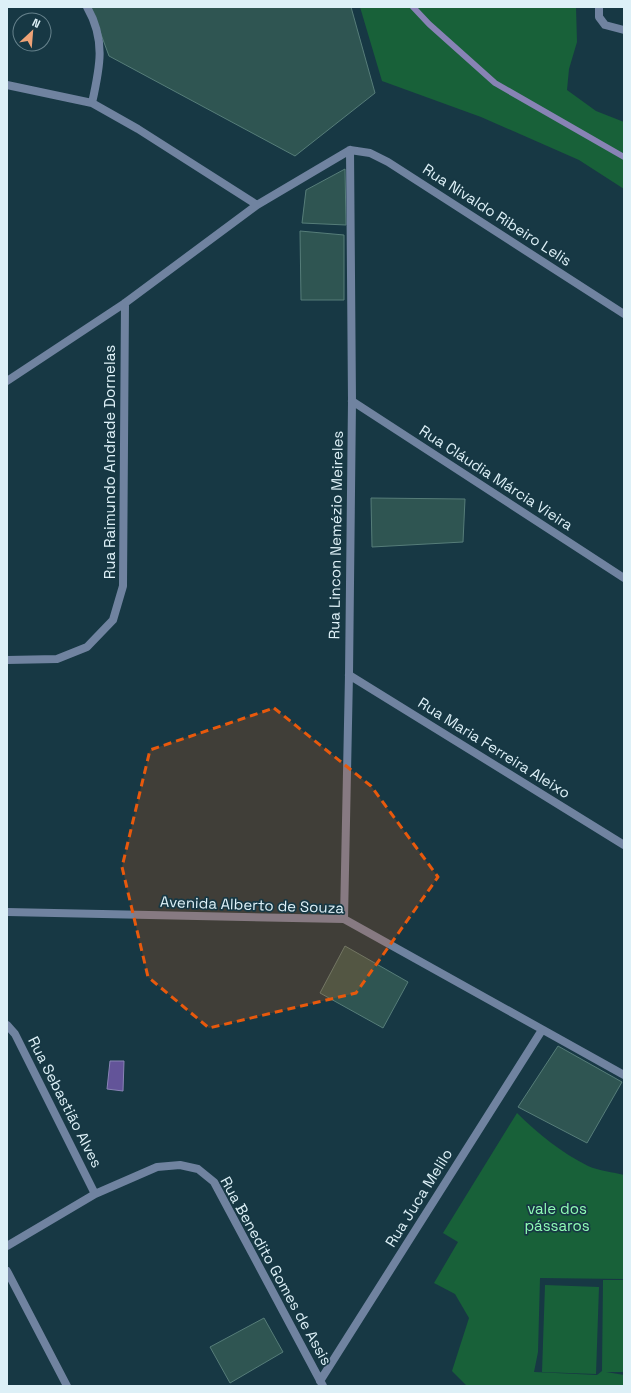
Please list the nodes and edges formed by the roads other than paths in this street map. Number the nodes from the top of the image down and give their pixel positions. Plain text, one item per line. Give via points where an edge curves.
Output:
1 (87, 7) edge
2 (599, 7) edge
3 (624, 30) edge
4 (7, 85) edge
5 (92, 103) junction
6 (350, 150) junction
7 (257, 205) junction
8 (125, 303) junction
9 (624, 314) edge
10 (7, 381) edge
11 (352, 401) junction
12 (624, 578) edge
13 (7, 660) edge
14 (349, 675) junction
15 (624, 845) edge
16 (7, 912) edge
17 (344, 919) junction
18 (7, 1025) edge
19 (542, 1030) junction
20 (624, 1075) edge
21 (95, 1194) junction
22 (7, 1246) edge
23 (7, 1271) edge
24 (321, 1383) edge
25 (68, 1386) edge

1 - 5 street via 98,32 100,55
2 - 3 street via 599,17 605,25
4 - 5 street
5 - 7 street via 138,129
6 - 7 street, Rua Raimundo Andrade Dornelas
6 - 9 street, Rua Nivaldo Ribeiro Lelis via 370,153 388,162
6 - 11 street, Rua Lincon Nemézio Meireles
7 - 8 street, Rua Raimundo Andrade Dornelas
8 - 10 street, Rua Raimundo Andrade Dornelas
8 - 13 street, Rua Raimundo Andrade Dornelas via 123,586 113,620 87,647 57,659
11 - 12 street, Rua Cláudia Márcia Vieira
11 - 14 street, Rua Lincon Nemézio Meireles
14 - 15 street, Rua Maria Ferreira Aleixo
14 - 17 street, Rua Lincon Nemézio Meireles
16 - 17 street, Avenida Alberto de Souza
17 - 19 street, Avenida Alberto de Souza
18 - 21 street, Rua Sebastião Alves via 15,1034
19 - 20 street, Avenida Alberto de Souza
19 - 24 street, Rua Juca Melilo
21 - 22 street, Rua Benedito Gomes de Assis
21 - 24 street, Rua Benedito Gomes de Assis via 157,1167 180,1165 198,1169 214,1182
23 - 25 street

